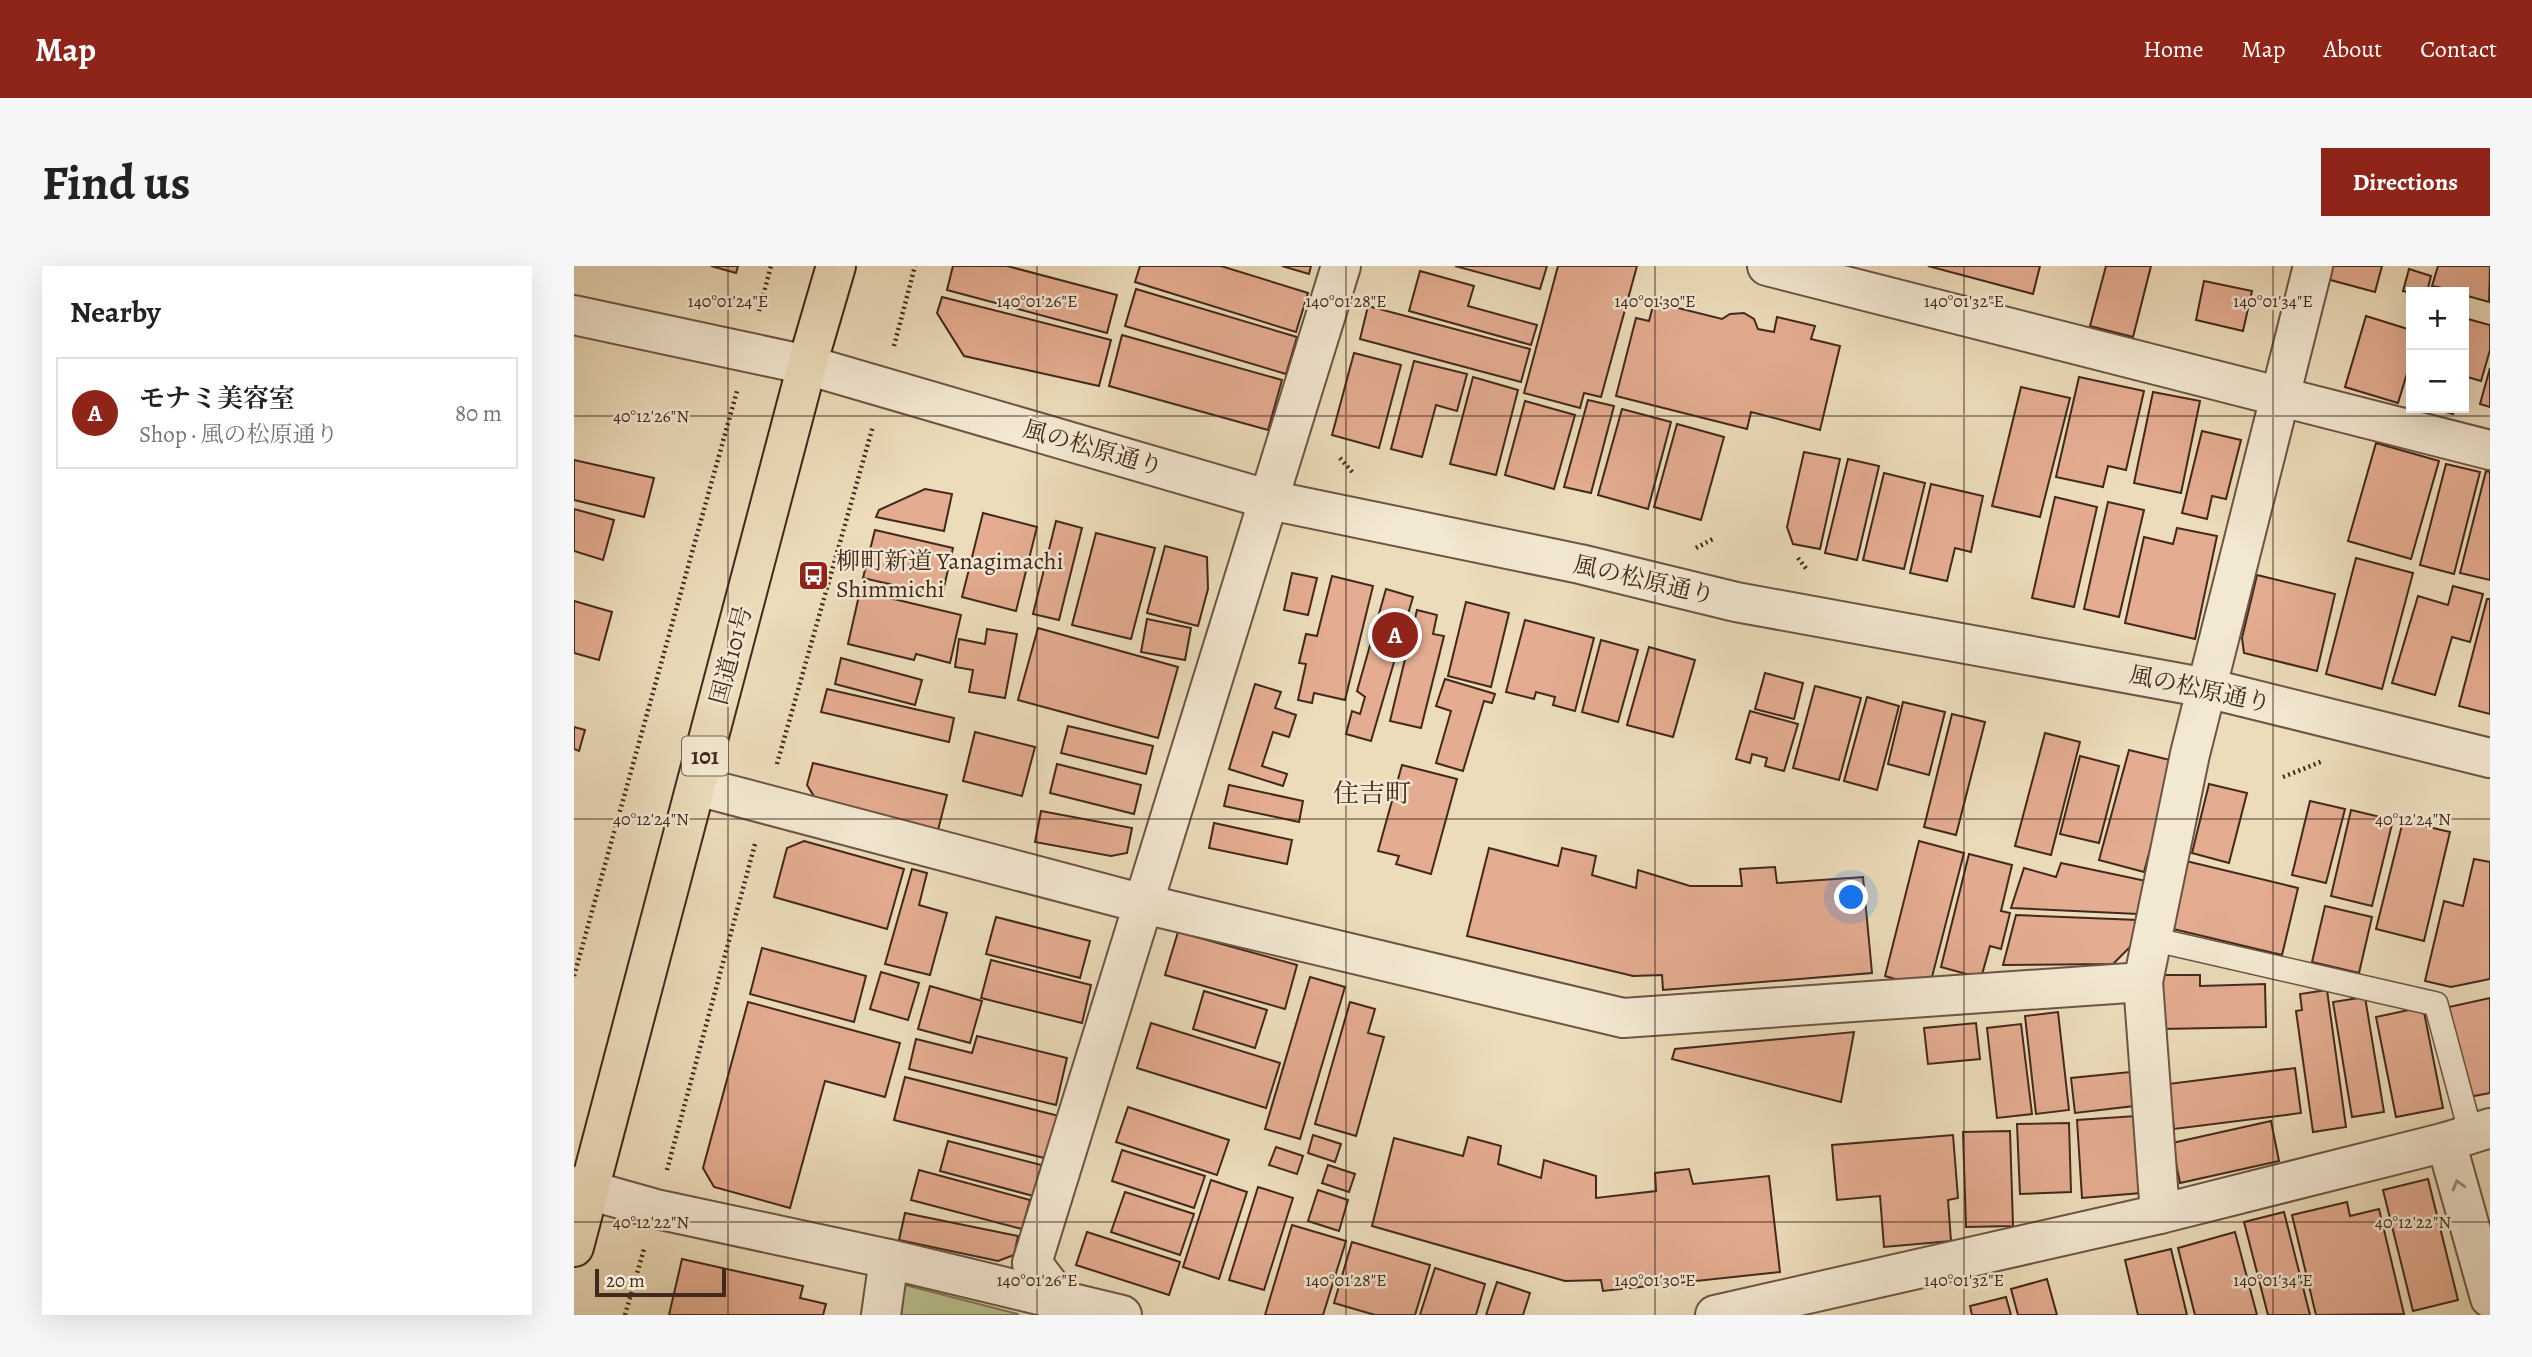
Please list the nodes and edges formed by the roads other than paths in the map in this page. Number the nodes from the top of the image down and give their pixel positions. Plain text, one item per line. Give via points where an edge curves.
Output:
1 (836, 266) edge
2 (1340, 266) edge
3 (1768, 266) edge
4 (2313, 266) edge
5 (574, 315) edge
6 (807, 365) junction
7 (2281, 396) junction
8 (2490, 450) edge
9 (1270, 500) junction
10 (2207, 688) junction
11 (2490, 758) edge
12 (697, 786) junction
13 (1144, 904) junction
14 (2152, 939) junction
15 (2143, 982) junction
16 (2469, 1134) edge
17 (582, 1188) edge
18 (2160, 1214) junction
19 (574, 1247) edge
20 (889, 1259) junction
21 (2490, 1298) edge
22 (1059, 1308) edge
23 (881, 1315) edge
24 (1122, 1315) edge
25 (1715, 1315) edge

1 - 6 highway, 国道101号 / 101
2 - 9 street
3 - 7 street
4 - 7 street
5 - 6 street, 風の松原通り
6 - 9 street, 風の松原通り
6 - 12 highway, 国道101号 / 101
7 - 8 street
7 - 10 street
9 - 10 street, 風の松原通り via 1580,564 1736,602
9 - 13 street
10 - 11 street, 風の松原通り
10 - 14 street
12 - 13 street
12 - 17 highway, 国道101号 / 101
13 - 15 street via 1623,1018
13 - 22 street via 1032,1263
14 - 15 street
14 - 16 lane via 2436,1004
15 - 18 street
16 - 18 street
21 -> 16 street
17 - 19 highway, 国道101号 / 101
17 - 20 street via 656,1209
18 - 25 street
20 - 22 street
20 - 23 street
22 - 24 street

